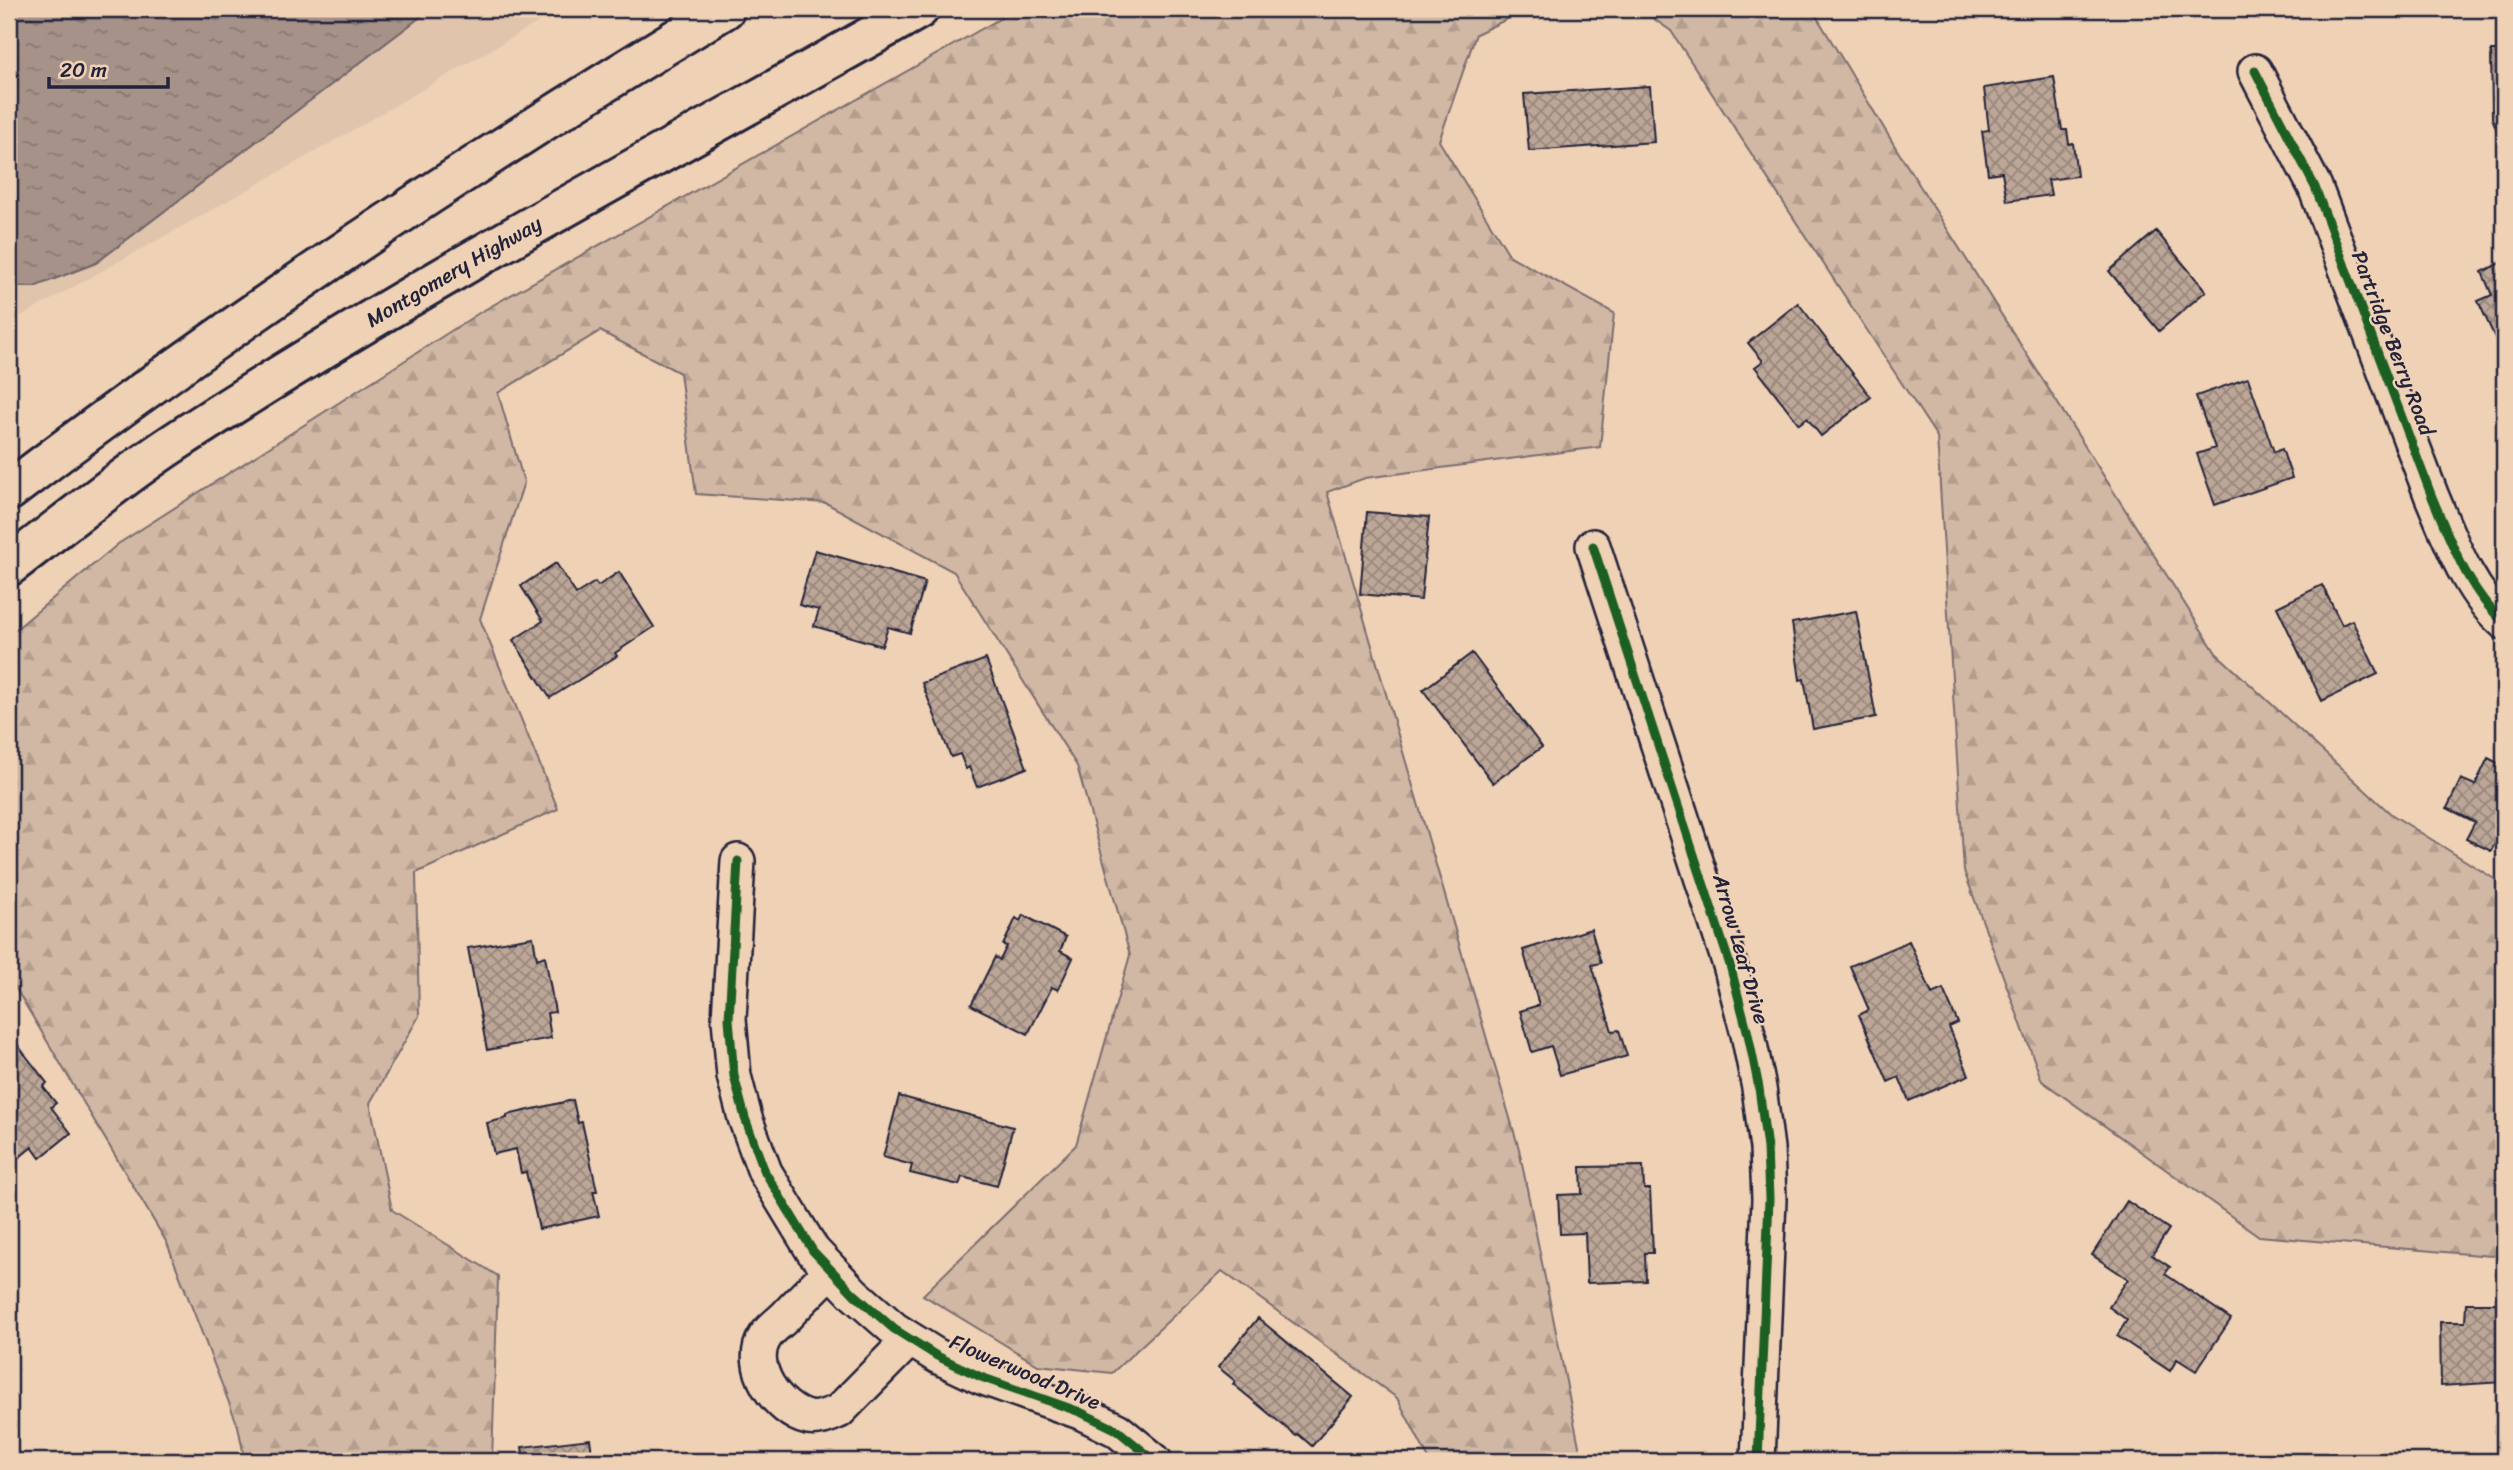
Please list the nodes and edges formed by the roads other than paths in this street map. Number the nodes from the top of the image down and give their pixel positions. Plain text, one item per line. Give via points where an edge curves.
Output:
1 (725, 9) edge
2 (919, 9) edge
3 (2255, 71) dead end
4 (9, 491) edge
5 (1592, 545) dead end
6 (9, 566) edge
7 (2504, 622) edge
8 (738, 862) dead end
9 (831, 1270) junction
10 (910, 1339) junction
11 (1155, 1461) edge
12 (1758, 1461) edge

1 - 4 main road via 428,196
2 - 6 main road, Montgomery Highway via 318,351 169,446
3 - 7 street, Partridge Berry Road via 2315,187 2452,545 2480,594
5 - 12 street, Arrow Leaf Drive via 1730,965 1759,1088 1769,1199
8 - 9 street, Flowerwood Drive via 729,1019 734,1076 765,1172 813,1251
9 - 10 street, Flowerwood Drive
9 - 10 street via 765,1337 759,1353 761,1364 778,1401 810,1419 839,1411
10 - 11 street, Flowerwood Drive via 981,1377 1105,1424

